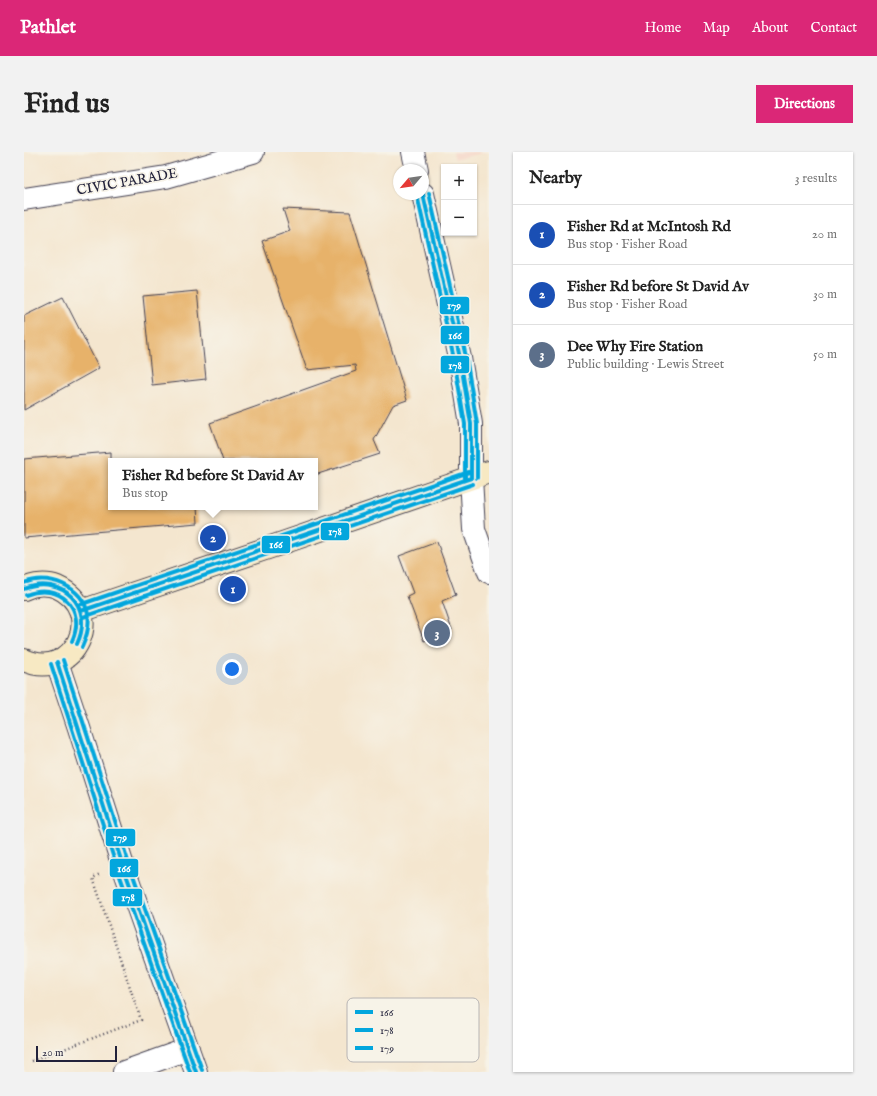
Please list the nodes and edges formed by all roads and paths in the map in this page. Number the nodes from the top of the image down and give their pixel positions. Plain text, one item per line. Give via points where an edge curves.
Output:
1 (253, 152) edge
2 (413, 152) edge
3 (416, 164) edge
4 (24, 199) edge
5 (424, 200) edge
6 (480, 475) edge
7 (489, 572) edge
8 (24, 589) edge
9 (80, 611) junction
10 (24, 660) edge
11 (57, 662) junction
12 (122, 863) junction
13 (188, 1049) junction
14 (32, 1061) dead end
15 (124, 1072) edge
16 (196, 1072) edge

1 - 4 street, CIVIC PARADE via 166,176
2 - 3 street
5 - 6 street via 460,358
6 - 7 street via 474,529
6 - 9 main road
8 - 9 main road via 41,584 53,586 65,591
9 - 11 main road via 83,623 81,636 68,656
10 - 11 main road via 44,665
11 - 12 street
12 - 13 street
12 - 14 path via 93,878 141,1020
13 - 15 street
13 - 16 street

